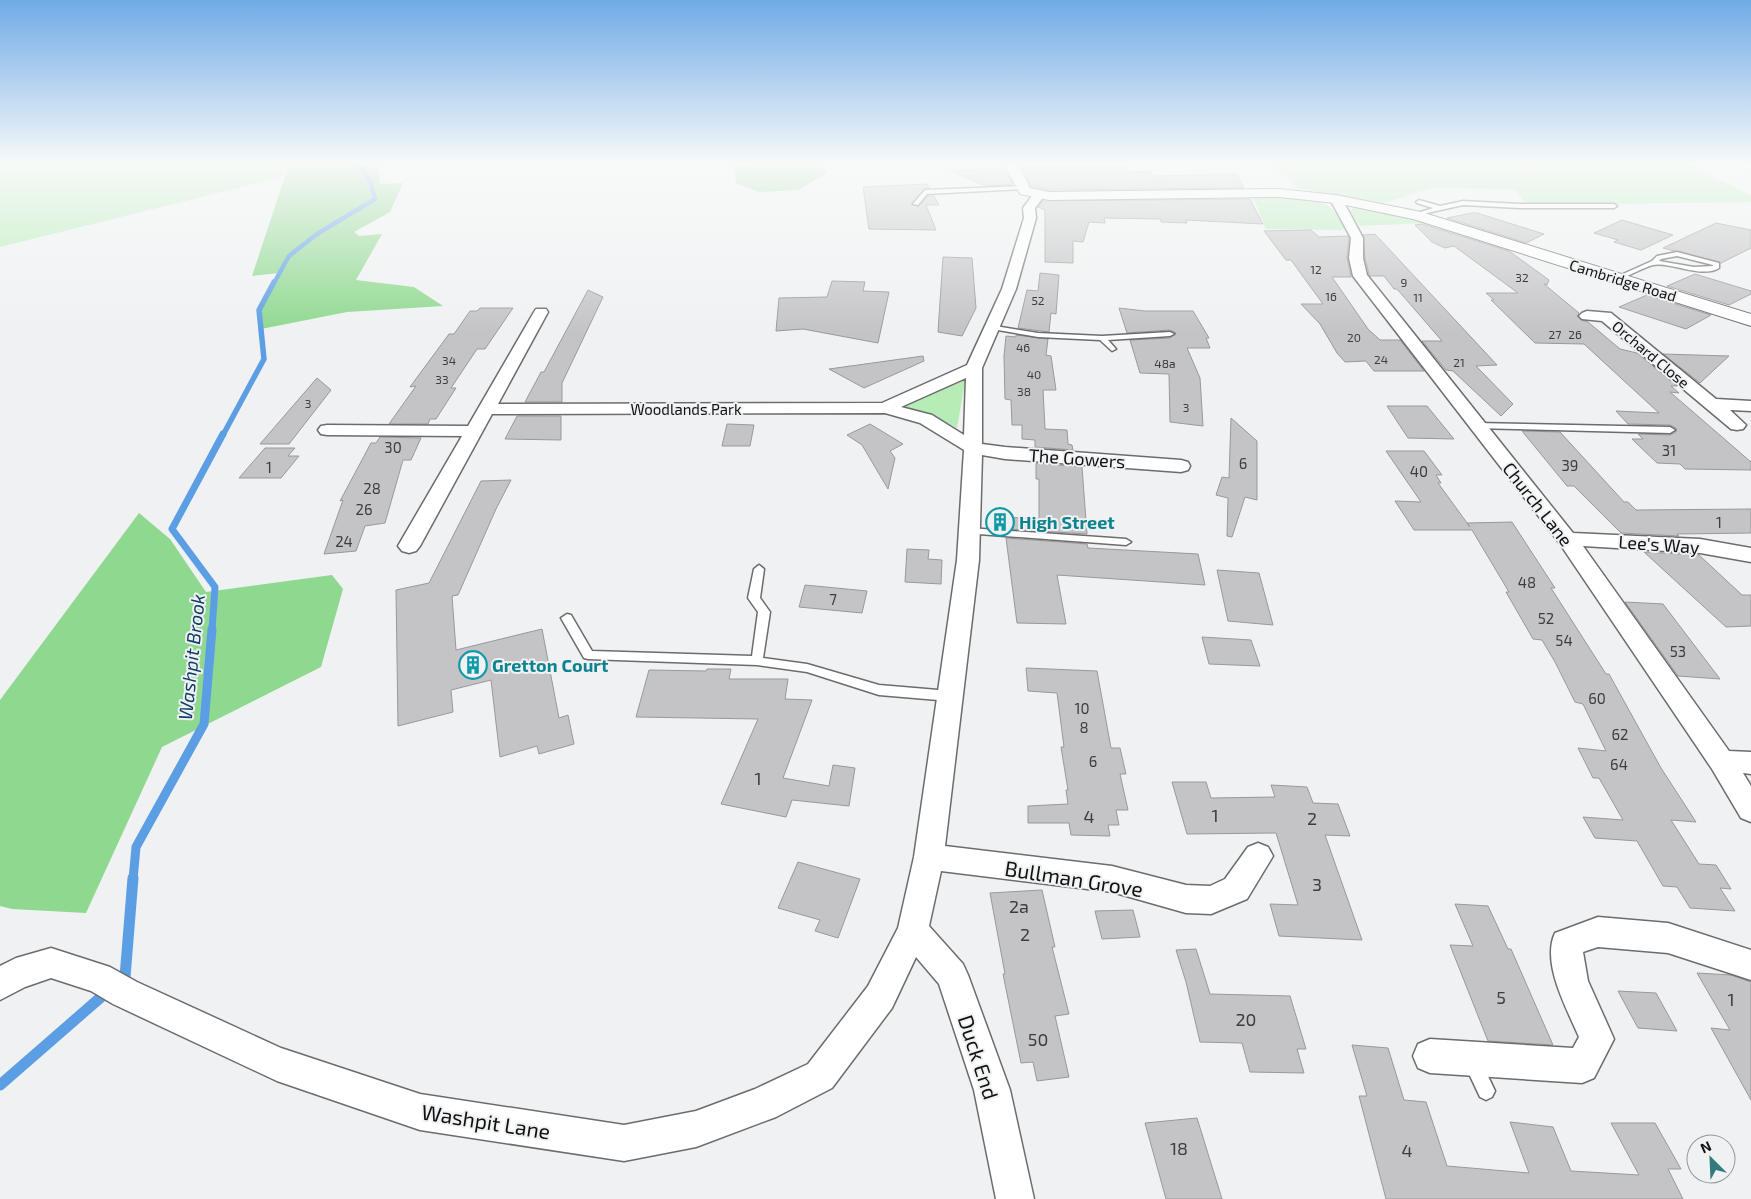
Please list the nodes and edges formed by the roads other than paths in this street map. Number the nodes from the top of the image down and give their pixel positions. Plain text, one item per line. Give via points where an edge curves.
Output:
1 (1029, 220) edge
2 (1347, 220) edge
3 (1452, 220) edge
4 (1654, 262) junction
5 (1618, 278) junction
6 (541, 312) dead end
7 (1587, 316) dead end
8 (1751, 320) edge
9 (992, 327) junction
10 (1170, 334) dead end
11 (1102, 338) junction
12 (1112, 349) dead end
13 (974, 368) junction
14 (1712, 404) junction
15 (1751, 406) edge
16 (886, 408) junction
17 (487, 409) junction
18 (1736, 425) dead end
19 (1476, 426) junction
20 (1670, 430) dead end
21 (325, 431) dead end
22 (472, 431) junction
23 (973, 448) junction
24 (1181, 466) dead end
25 (969, 531) junction
26 (1567, 539) junction
27 (1126, 542) dead end
28 (409, 546) dead end
29 (1751, 555) edge
30 (760, 569) dead end
31 (567, 618) dead end
32 (758, 661) junction
33 (950, 696) junction
34 (1721, 761) junction
35 (1751, 763) edge
36 (1751, 810) edge
37 (1258, 856) dead end
38 (929, 857) junction
39 (913, 930) junction
40 (1751, 965) edge
41 (0, 984) edge
42 (1430, 1056) dead end
43 (1471, 1059) junction
44 (1486, 1091) dead end
45 (1015, 1199) edge

1 - 9 street via 1009,289
2 - 19 street, Church Lane via 1357,238 1356,258 1360,276
3 - 5 street, Cambridge Road
4 - 4 lane via 1707,270 1716,268 1717,264 1677,254 1659,257
4 - 5 lane
5 - 8 street, Cambridge Road
6 - 17 street
7 - 14 street, Orchard Close via 1606,316
9 - 11 lane via 1038,335
9 - 13 street
10 - 11 lane
11 - 12 lane
13 - 16 street, Woodlands Park
13 - 23 street
14 - 15 street
14 - 18 street, Orchard Close
16 - 17 street, Woodlands Park
16 - 23 street, Woodlands Park via 926,418
17 - 22 street
19 - 20 lane
19 - 26 street, Church Lane
21 - 22 street
22 - 28 street
23 - 24 street, The Gowers
23 - 25 street
25 - 27 lane
25 - 33 street
26 - 29 street, Lee's Way via 1700,546
26 - 34 street, Church Lane
30 - 32 lane via 754,598 764,612
31 - 32 lane via 588,655
32 - 33 lane via 807,668 879,690
33 - 38 street
34 - 35 street
34 - 36 street, Church Lane
37 - 38 street, Bullman Grove via 1236,889 1211,900 1186,899 1112,879
38 - 39 street
39 - 41 street, Washpit Lane via 880,997 820,1076 763,1104 696,1130 624,1143 420,1112 277,1064 112,985 51,963 16,974
39 - 45 street, Duck End via 952,975 992,1090
40 - 43 street via 1668,938 1598,932 1566,943 1572,982 1597,1039 1582,1066
42 - 43 street
43 - 44 lane

